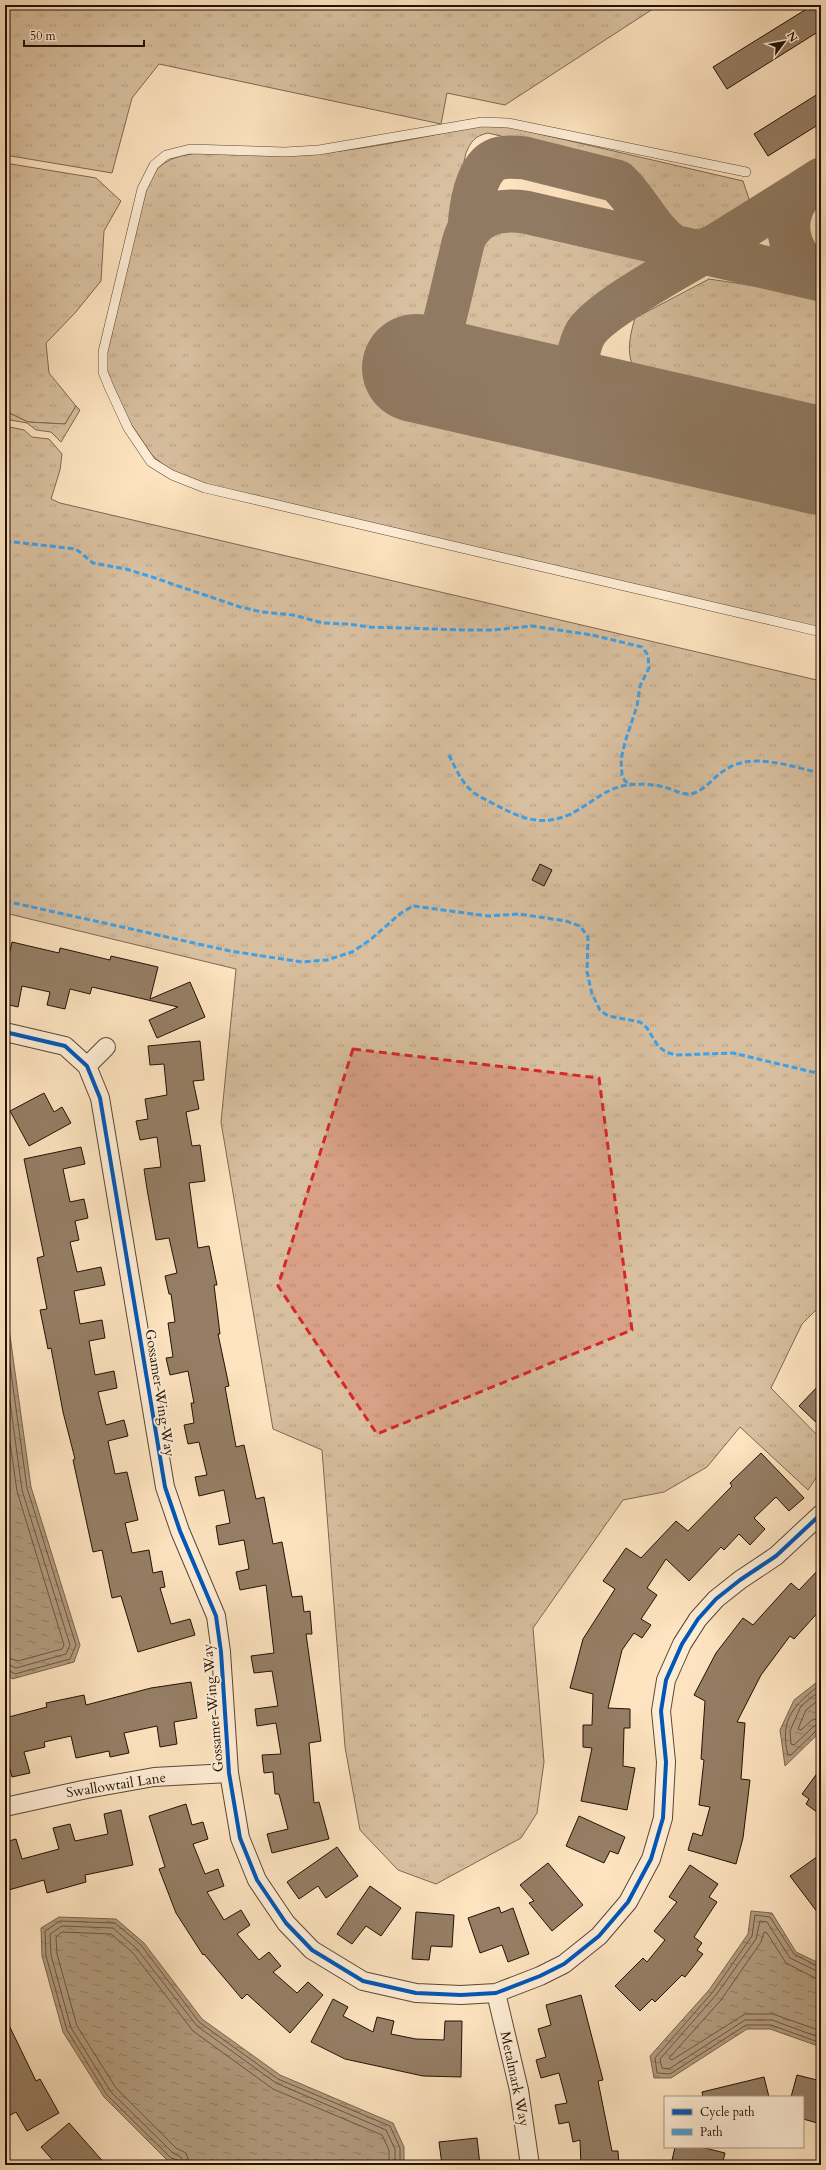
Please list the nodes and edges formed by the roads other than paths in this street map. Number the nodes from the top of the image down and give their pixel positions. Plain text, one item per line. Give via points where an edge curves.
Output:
1 (746, 172) dead end
2 (821, 632) edge
3 (5, 1032) edge
4 (106, 1047) dead end
5 (87, 1066) junction
6 (821, 1514) edge
7 (229, 1773) junction
8 (5, 1807) edge
9 (496, 1993) junction
10 (530, 2165) edge

1 - 2 lane via 508,123 482,122 319,150 285,152 190,149 166,155 154,165 142,189 103,352 103,372 128,428 151,462 172,475 205,488
3 - 5 street, Gossamer Wing Way via 65,1046
4 - 5 street
5 - 7 street, Gossamer Wing Way via 100,1098 165,1487 180,1531 216,1616 221,1652
6 - 9 street, Gossamer Wing Way via 776,1556 716,1600 698,1619 682,1644 666,1680 661,1711 666,1762 663,1818 651,1859 628,1902 599,1936 564,1964
7 - 8 street, Swallowtail Lane via 154,1777
7 - 9 street, Gossamer Wing Way via 240,1838 257,1880 286,1923 312,1950 370,1983 416,1993
9 - 10 street, Metalmark Way via 519,2090

